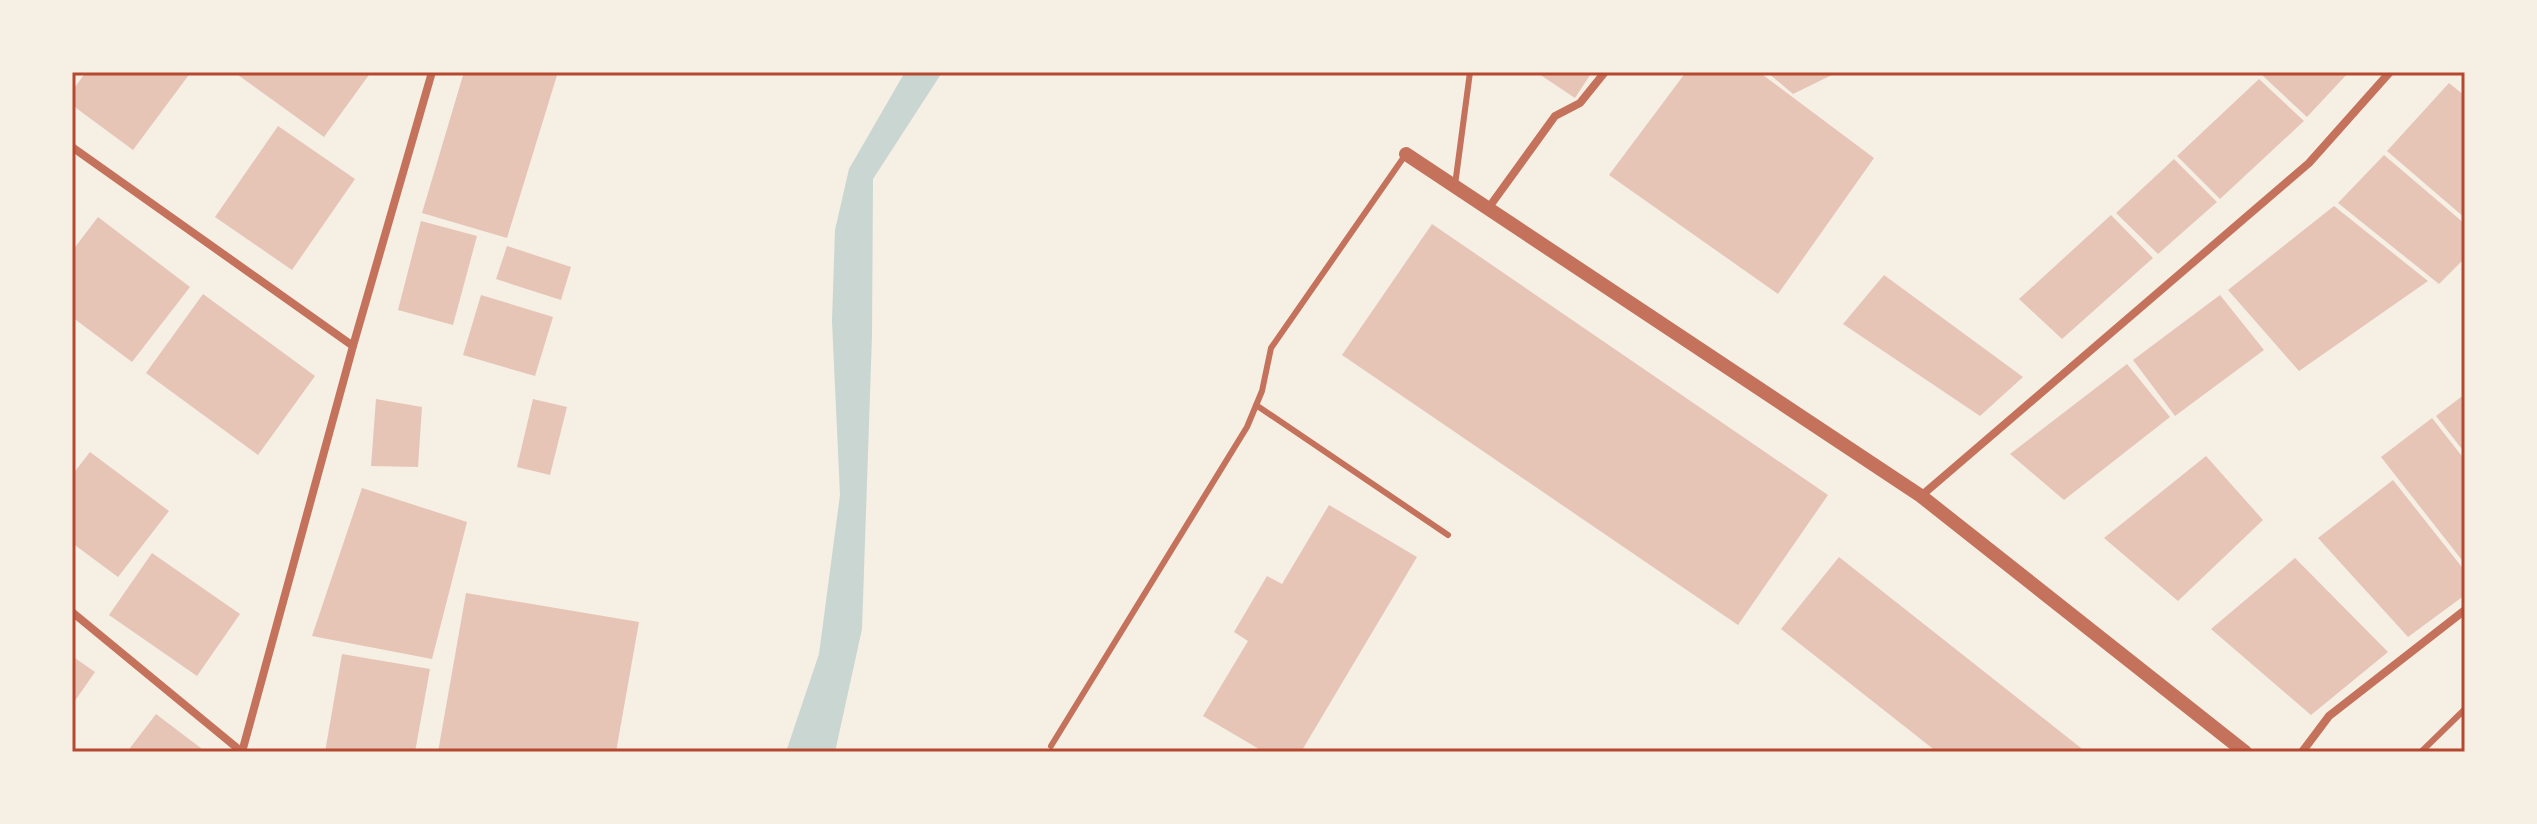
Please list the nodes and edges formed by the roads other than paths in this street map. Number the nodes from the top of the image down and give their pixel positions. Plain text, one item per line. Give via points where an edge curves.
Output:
1 (432, 72) edge
2 (1470, 72) edge
3 (1605, 72) edge
4 (2390, 72) edge
5 (72, 147) edge
6 (1406, 154) joint
7 (1454, 189) junction
8 (1487, 211) junction
9 (353, 346) junction
10 (1256, 405) junction
11 (1921, 496) junction
12 (1448, 535) dead end
13 (2465, 610) edge
14 (72, 612) edge
15 (2465, 709) edge
16 (1051, 746) dead end
17 (242, 752) edge
18 (2245, 752) edge
19 (2302, 752) edge
20 (2421, 752) edge

1 - 9 street
2 - 7 lane
3 - 8 street via 1580,103 1555,116
4 - 11 street via 2309,163
5 - 9 street
6 - 7 street
6 - 10 lane via 1271,348
7 - 8 street
8 - 11 street
9 - 17 street
10 - 12 lane
10 - 16 lane
11 - 18 street
13 - 19 street via 2329,716
14 - 17 street
15 - 20 lane

